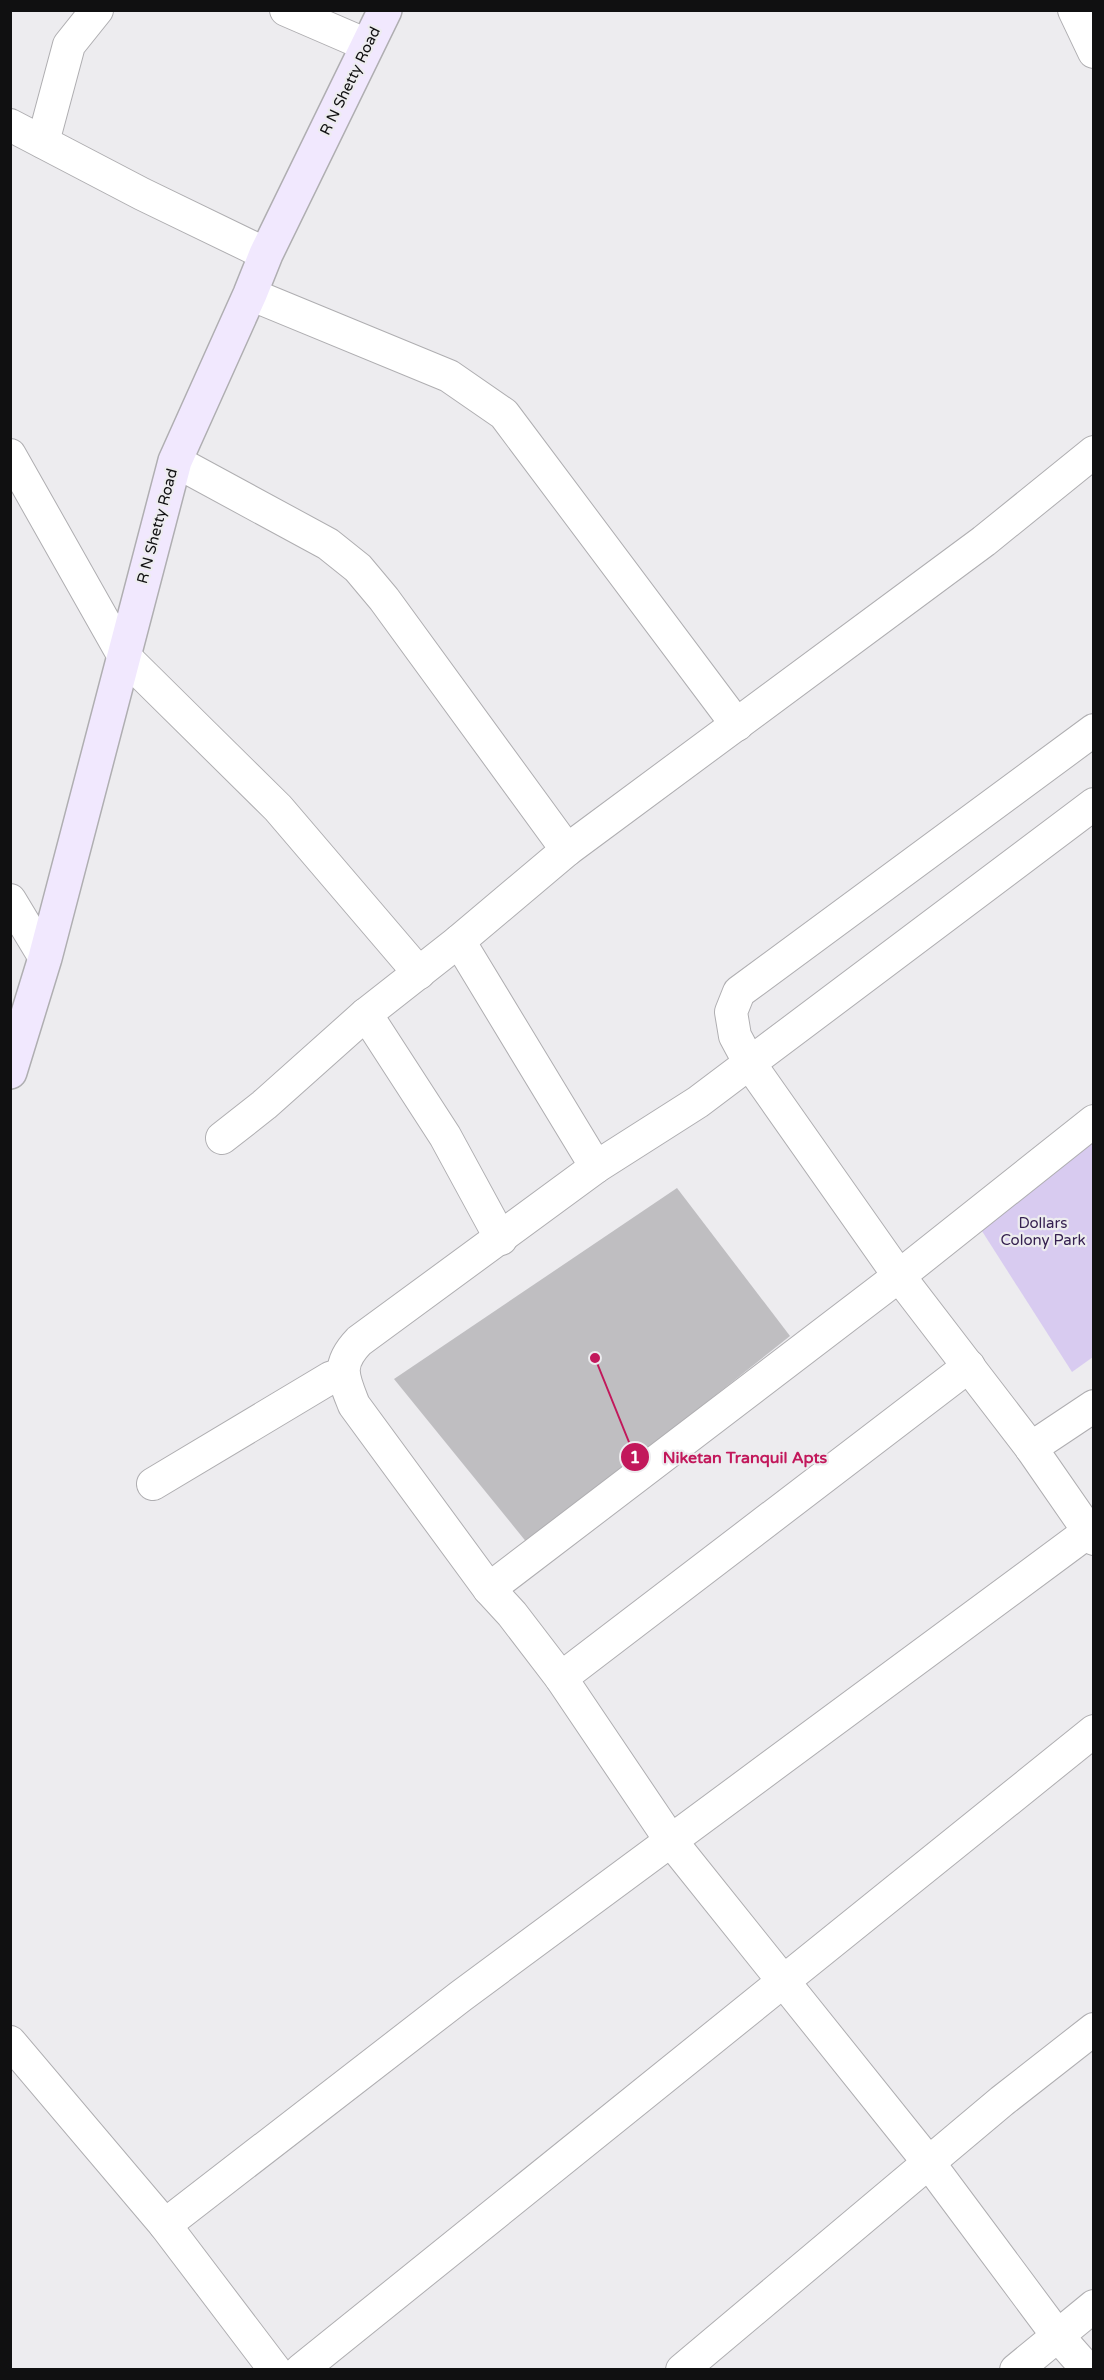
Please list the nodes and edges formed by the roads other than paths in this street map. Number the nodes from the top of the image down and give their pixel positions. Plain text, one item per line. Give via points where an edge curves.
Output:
1 (97, 10) edge
2 (286, 10) edge
3 (385, 10) edge
4 (1074, 10) edge
5 (367, 45) junction
6 (1094, 52) edge
7 (10, 125) edge
8 (43, 142) junction
9 (266, 254) junction
10 (250, 294) junction
11 (1094, 452) edge
12 (10, 454) edge
13 (175, 461) junction
14 (123, 655) junction
15 (738, 725) junction
16 (1094, 730) edge
17 (1094, 804) edge
18 (567, 850) junction
19 (10, 900) edge
20 (459, 941) junction
21 (45, 958) junction
22 (419, 973) junction
23 (366, 1014) junction
24 (750, 1064) junction
25 (10, 1072) edge
26 (1094, 1121) edge
27 (222, 1138) dead end
28 (596, 1167) junction
29 (501, 1239) junction
30 (899, 1276) junction
31 (969, 1366) junction
32 (342, 1374) junction
33 (1094, 1406) edge
34 (1031, 1448) junction
35 (153, 1484) dead end
36 (1091, 1536) edge
37 (489, 1589) junction
38 (561, 1678) junction
39 (1094, 1731) edge
40 (671, 1841) junction
41 (783, 1980) junction
42 (1094, 2029) edge
43 (10, 2042) edge
44 (929, 2163) junction
45 (165, 2224) junction
46 (1094, 2306) edge
47 (1057, 2335) junction
48 (275, 2370) edge
49 (302, 2370) edge
50 (681, 2370) edge
51 (1016, 2370) edge
52 (1088, 2370) edge

1 - 8 street via 69,45
2 - 5 street
3 - 5 street, R N Shetty Road
4 - 6 street
5 - 9 street, R N Shetty Road
7 - 8 street
8 - 9 street
9 - 10 street, R N Shetty Road
10 - 13 street, R N Shetty Road
10 - 15 street via 449,376 504,414
11 - 15 street via 984,541
12 - 14 street
13 - 14 street, R N Shetty Road
13 - 18 street via 328,544 358,568
14 - 21 street, R N Shetty Road
14 - 22 street via 278,808
15 - 18 street
16 - 24 street via 739,992 731,1012 735,1036
17 - 24 street
18 - 20 street
19 - 21 street
20 - 22 street
20 - 28 street
21 - 25 street, R N Shetty Road
22 - 23 street
23 - 27 street
23 - 29 street via 445,1136
24 - 28 street
24 - 30 street
26 - 30 street
28 - 29 street
29 - 32 street via 359,1341 347,1353
30 - 31 street
30 - 37 street
31 - 34 street
31 - 38 street
32 - 35 street
32 - 37 street via 354,1405
33 - 34 street
34 - 36 street
36 - 40 street
37 - 38 street
38 - 40 street
39 - 41 street
40 - 41 street
40 - 45 street via 461,1996
41 - 44 street
41 - 49 street
42 - 44 street
43 - 45 street
44 - 47 street
44 - 50 street
45 - 48 street
46 - 47 street
47 - 51 street
47 - 52 street

